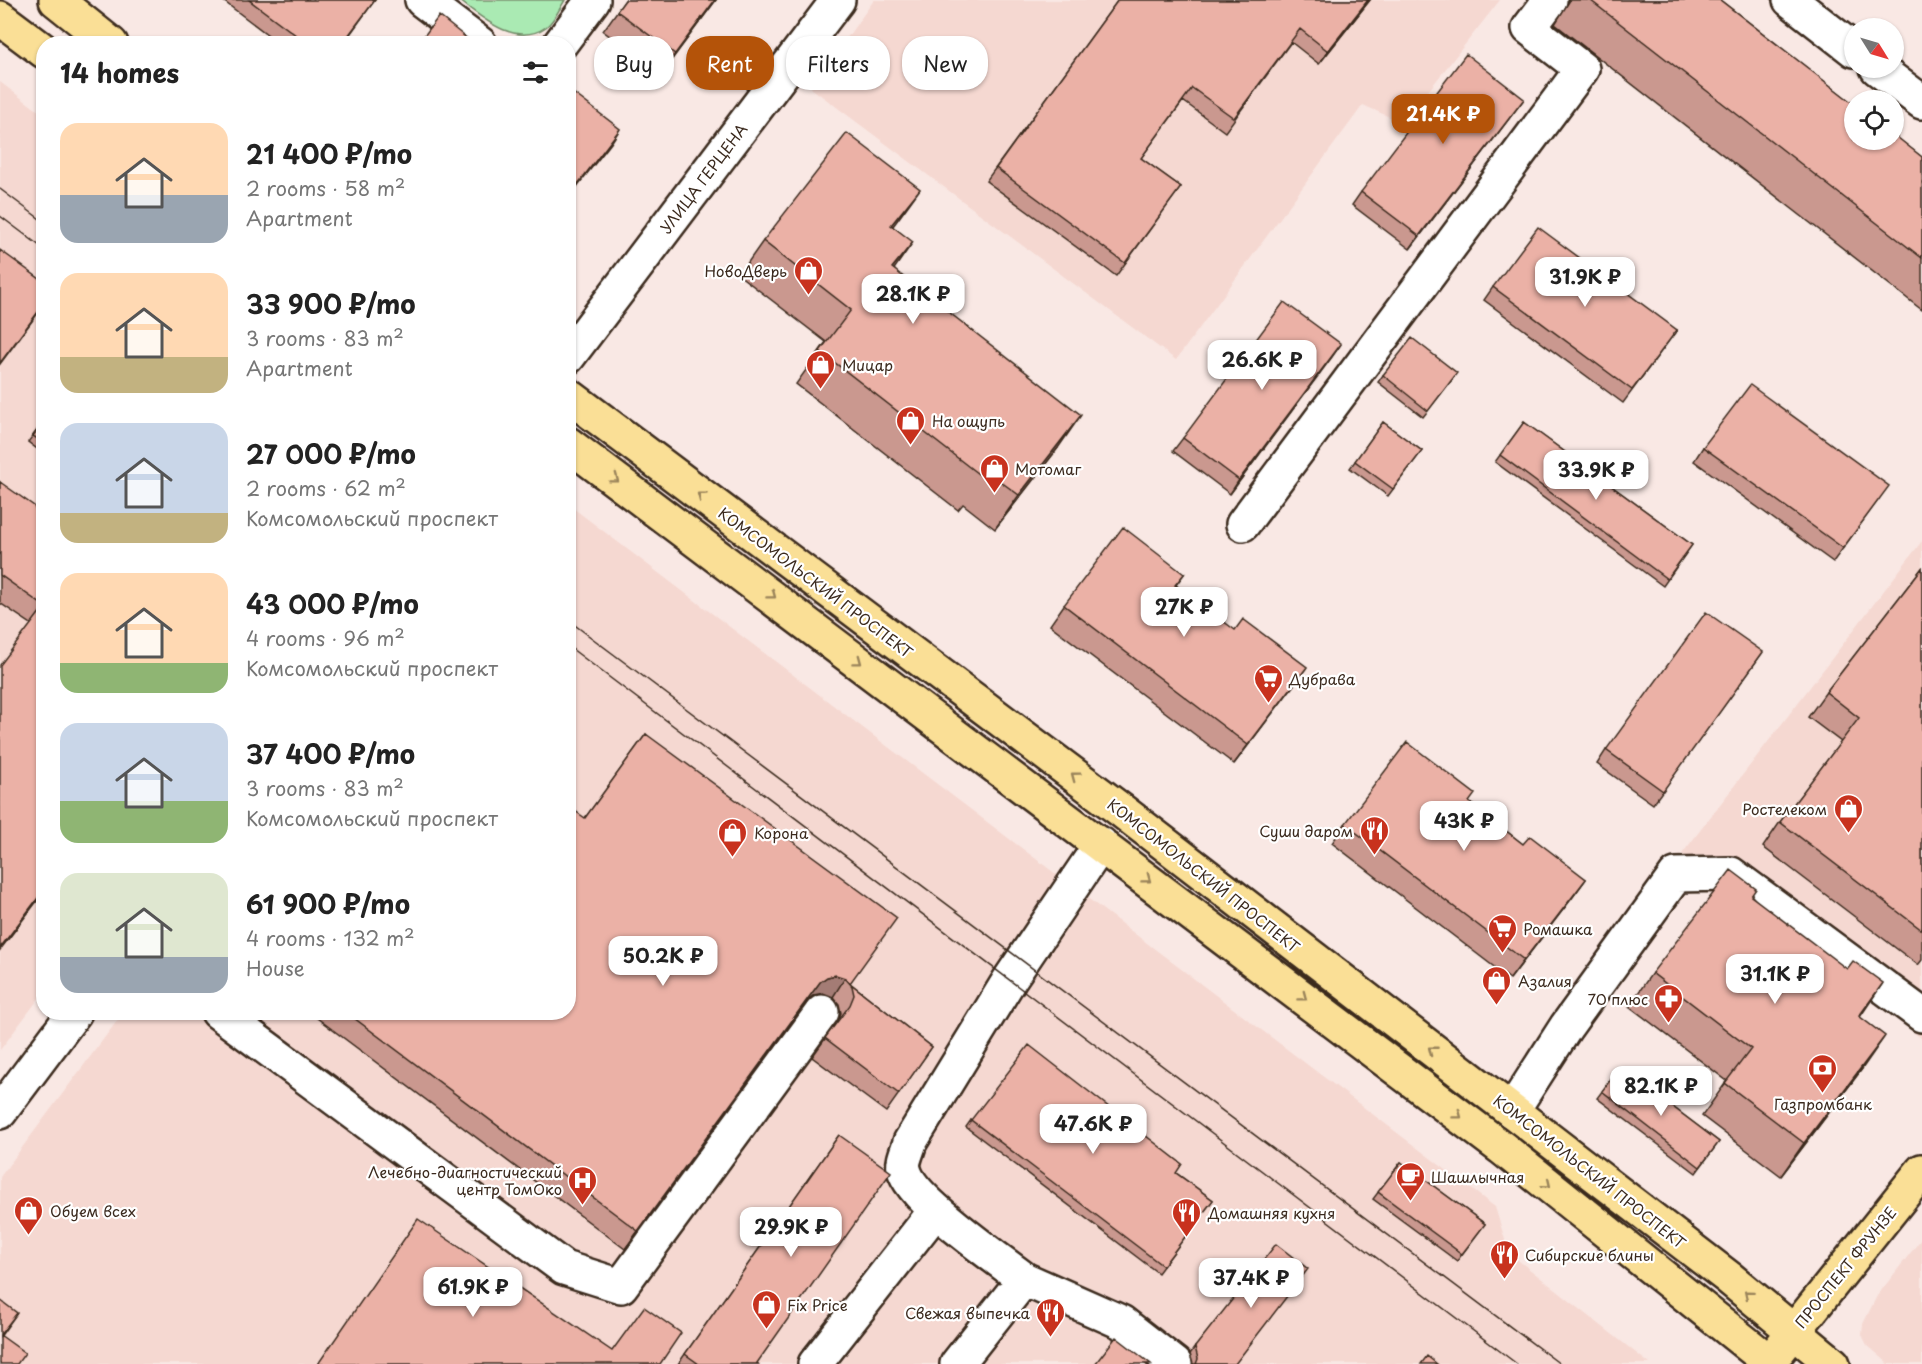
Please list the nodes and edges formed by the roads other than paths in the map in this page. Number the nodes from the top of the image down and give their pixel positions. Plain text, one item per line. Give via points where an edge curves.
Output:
1 (56, 0) edge
2 (422, 0) edge
3 (593, 0) edge
4 (838, 0) edge
5 (1550, 0) edge
6 (1790, 0) edge
7 (0, 18) edge
8 (101, 36) edge
9 (469, 36) edge
10 (567, 36) edge
11 (1844, 42) edge
12 (36, 45) edge
13 (1890, 78) edge
14 (1922, 102) edge
15 (576, 346) edge
16 (576, 401) edge
17 (576, 450) edge
18 (1243, 524) dead end
19 (1101, 844) junction
20 (822, 1012) dead end
21 (1922, 1015) edge
22 (69, 1020) edge
23 (229, 1020) edge
24 (1512, 1111) junction
25 (0, 1112) edge
26 (1922, 1171) edge
27 (936, 1210) junction
28 (1024, 1279) junction
29 (1793, 1332) junction
30 (1770, 1363) edge
31 (815, 1364) edge
32 (957, 1364) edge
33 (1175, 1364) edge
34 (1833, 1364) edge

1 - 8 main road
2 - 9 street
3 - 10 street
4 - 15 street, УЛИЦА ГЕРЦЕНА
5 - 18 street via 1528,28 1582,69
6 - 11 street
7 - 12 main road
13 - 14 street
24 -> 16 main road, КОМСОМОЛЬСКИЙ ПРОСПЕКТ via 1122,811
17 -> 19 main road
19 - 27 street via 1010,980 910,1142 903,1166 909,1184
19 -> 30 main road via 1502,1148
20 - 23 street via 621,1286 564,1268
21 - 24 street via 1731,874 1676,875 1566,1027
22 - 25 street
29 -> 24 main road, КОМСОМОЛЬСКИЙ ПРОСПЕКТ
26 - 29 main road, ПРОСПЕКТ ФРУНЗЕ
27 - 28 street
27 - 31 street
28 - 32 street
28 - 33 street via 1121,1322
29 - 30 main road, ПРОСПЕКТ ФРУНЗЕ
29 - 34 main road, КОМСОМОЛЬСКИЙ ПРОСПЕКТ

